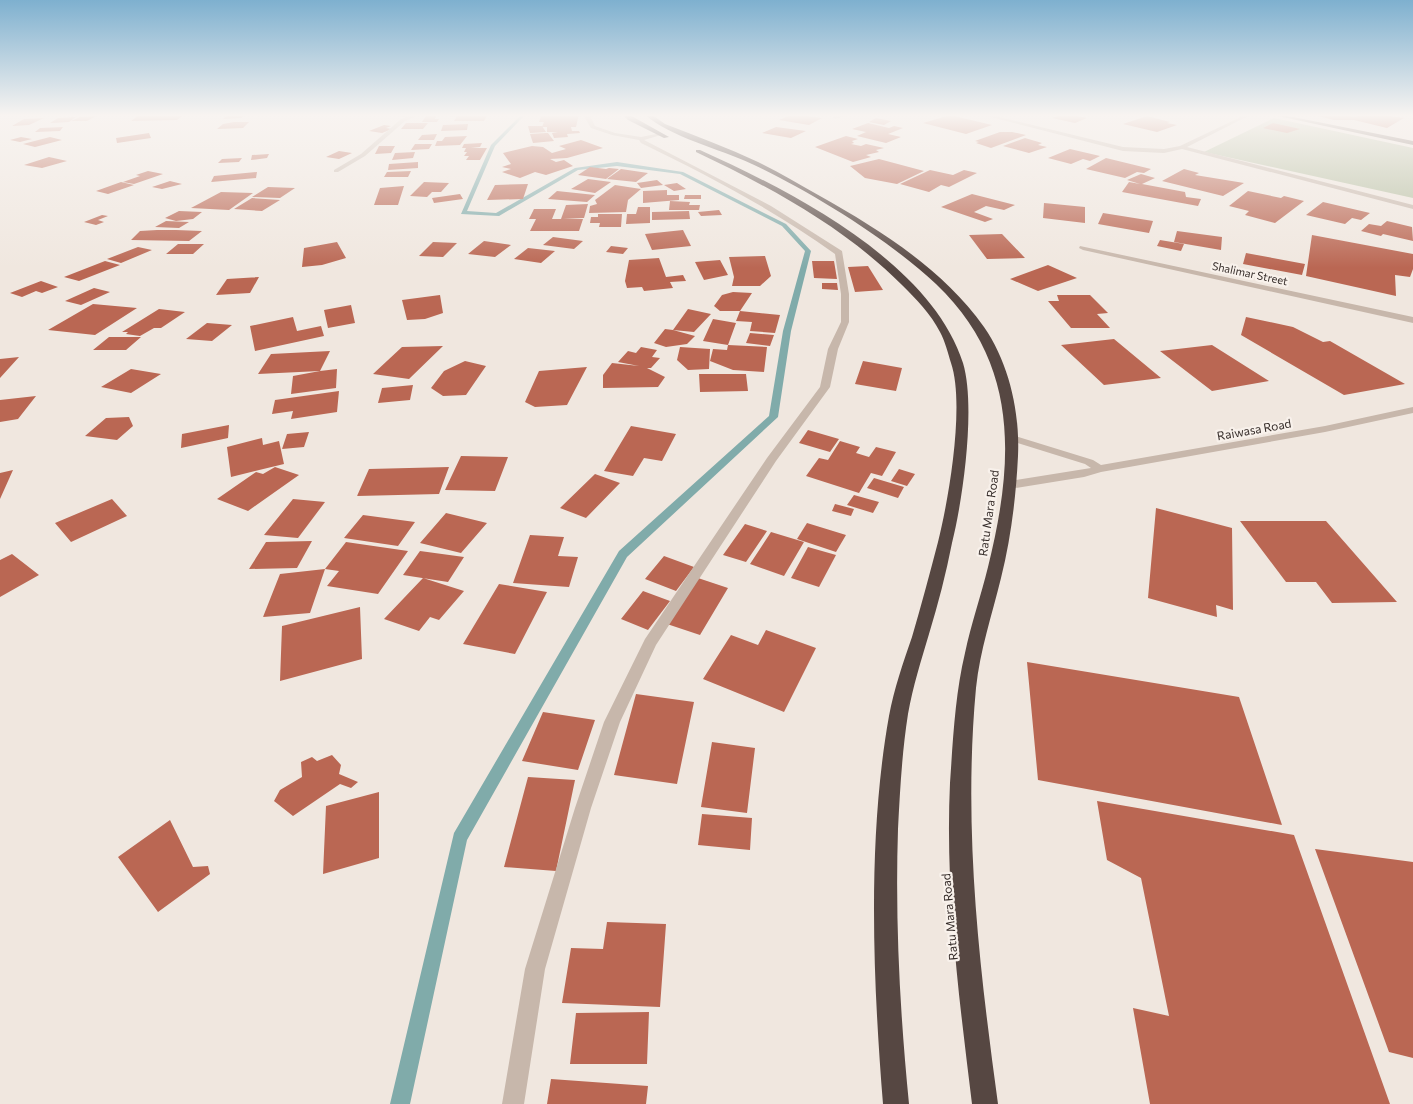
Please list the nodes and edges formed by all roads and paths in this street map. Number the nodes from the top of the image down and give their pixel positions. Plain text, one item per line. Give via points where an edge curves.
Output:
1 (346, 166) edge
2 (689, 166) edge
3 (732, 166) edge
4 (757, 166) edge
5 (1253, 166) edge
6 (336, 171) dead end
7 (1413, 207) edge
8 (1083, 248) dead end
9 (1413, 320) edge
10 (1413, 410) edge
11 (1012, 438) junction
12 (1099, 469) junction
13 (1008, 485) junction
14 (513, 1104) edge
15 (896, 1104) edge
16 (985, 1104) edge

1 - 6 street
2 - 14 street via 807,230 839,253 845,322 834,349 825,387 771,460 650,643 612,722 535,969
3 - 15 highway via 795,200 864,246 912,286 945,333 958,364 960,434 948,530 902,698 892,778 886,852 886,937 890,1049
4 - 11 highway, Ratu Mara Road via 859,224 926,270 957,300 981,330 1001,372
5 - 7 street
8 - 9 street, Shalimar Street
10 - 12 street, Raiwasa Road
11 - 12 street via 1089,462
11 - 13 highway, Ratu Mara Road
12 - 13 street, Raiwasa Road
13 - 16 highway, Ratu Mara Road via 998,560 968,681 961,760 960,865 969,980

